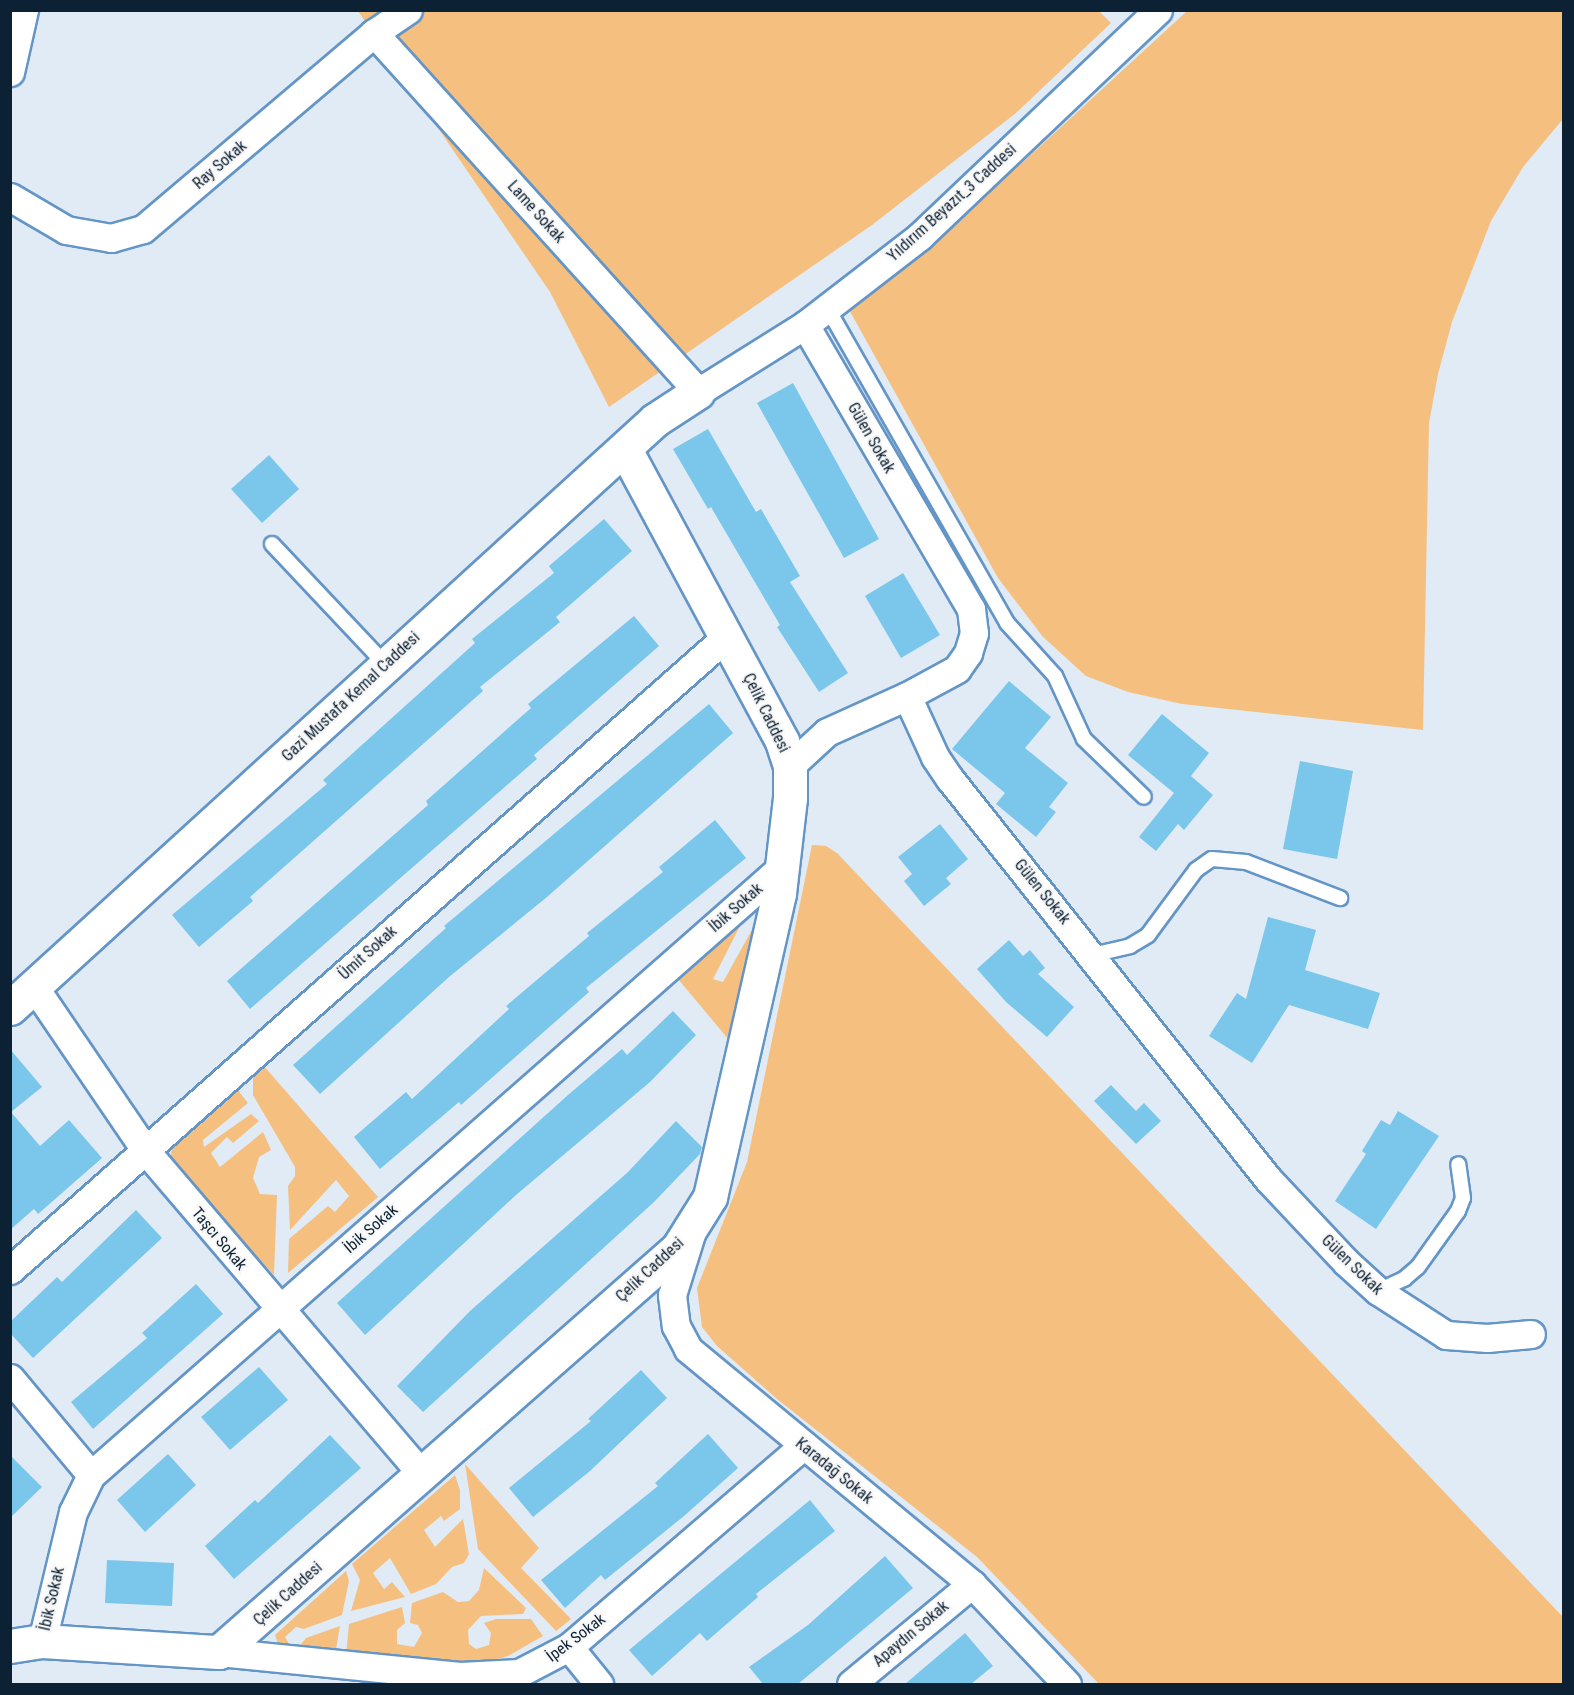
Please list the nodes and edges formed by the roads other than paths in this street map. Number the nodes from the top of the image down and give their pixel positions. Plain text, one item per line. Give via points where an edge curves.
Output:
1 (24, 10) edge
2 (408, 10) edge
3 (1158, 10) edge
4 (374, 33) junction
5 (10, 72) edge
6 (10, 197) edge
7 (828, 309) junction
8 (805, 325) junction
9 (698, 392) junction
10 (624, 450) junction
11 (272, 544) dead end
12 (726, 637) junction
13 (386, 665) junction
14 (908, 696) junction
15 (790, 766) junction
16 (1144, 797) dead end
17 (781, 868) junction
18 (1340, 898) dead end
19 (1092, 955) junction
20 (23, 998) edge
21 (146, 1150) junction
22 (1458, 1164) dead end
23 (692, 1230) junction
24 (10, 1270) edge
25 (1378, 1291) junction
26 (279, 1310) junction
27 (1531, 1334) dead end
28 (10, 1378) edge
29 (803, 1446) junction
30 (422, 1474) junction
31 (91, 1475) junction
32 (972, 1584) junction
33 (42, 1641) junction
34 (10, 1646) edge
35 (569, 1647) junction
36 (219, 1652) junction
37 (599, 1684) edge
38 (851, 1684) edge
39 (1067, 1684) edge

1 - 5 street
2 - 4 street, Ray Sokak
3 - 7 street, Yıldırım Beyazıt_3 Caddesi via 920,236
4 - 6 street, Ray Sokak via 143,229 111,238 66,230
4 - 9 street, Lame Sokak
7 - 8 street, Yıldırım Beyazıt_3 Caddesi
7 - 16 lane via 1007,623 1055,676 1084,739
8 - 9 street, Yıldırım Beyazıt_3 Caddesi
8 - 14 street, Gülen Sokak via 971,609 974,633 968,653 957,669
9 - 10 street, Gazi Mustafa Kemal Caddesi via 655,420
10 - 12 street, Çelik Caddesi
10 - 13 street, Gazi Mustafa Kemal Caddesi
11 - 13 lane
12 - 15 street, Çelik Caddesi via 783,741
12 - 21 street, Ümit Sokak
13 - 20 street, Gazi Mustafa Kemal Caddesi
14 - 15 street via 827,732
14 - 19 street, Gülen Sokak via 935,757 950,779
15 - 17 street, Çelik Caddesi
17 - 23 street, Çelik Caddesi via 721,1162 710,1197
17 - 26 street, İbik Sokak
18 - 19 lane via 1246,862 1212,860 1196,870 1148,935 1130,946
19 - 25 street, Gülen Sokak via 1268,1179
20 - 21 street, Taşcı Sokak
21 - 24 street, Ümit Sokak
21 - 26 street, Taşcı Sokak
22 - 25 lane via 1463,1198 1458,1211 1418,1267 1404,1279
23 - 29 street, Karadağ Sokak via 672,1295 672,1311 681,1338 688,1349
23 - 30 street, Çelik Caddesi via 678,1248
25 - 27 street, Gülen Sokak via 1446,1335 1487,1338
26 - 30 street, Taşcı Sokak
26 - 31 street, İbik Sokak
28 - 31 street
29 - 32 street, Karadağ Sokak
29 - 35 street, İpek Sokak
30 - 36 street, Çelik Caddesi
31 - 33 street, İbik Sokak via 73,1512
32 - 38 street, Apaydın Sokak
32 - 39 street, Karadağ Sokak
33 - 34 street
33 - 36 street
35 - 36 street, İpek Sokak via 519,1674 497,1677
35 - 37 street

